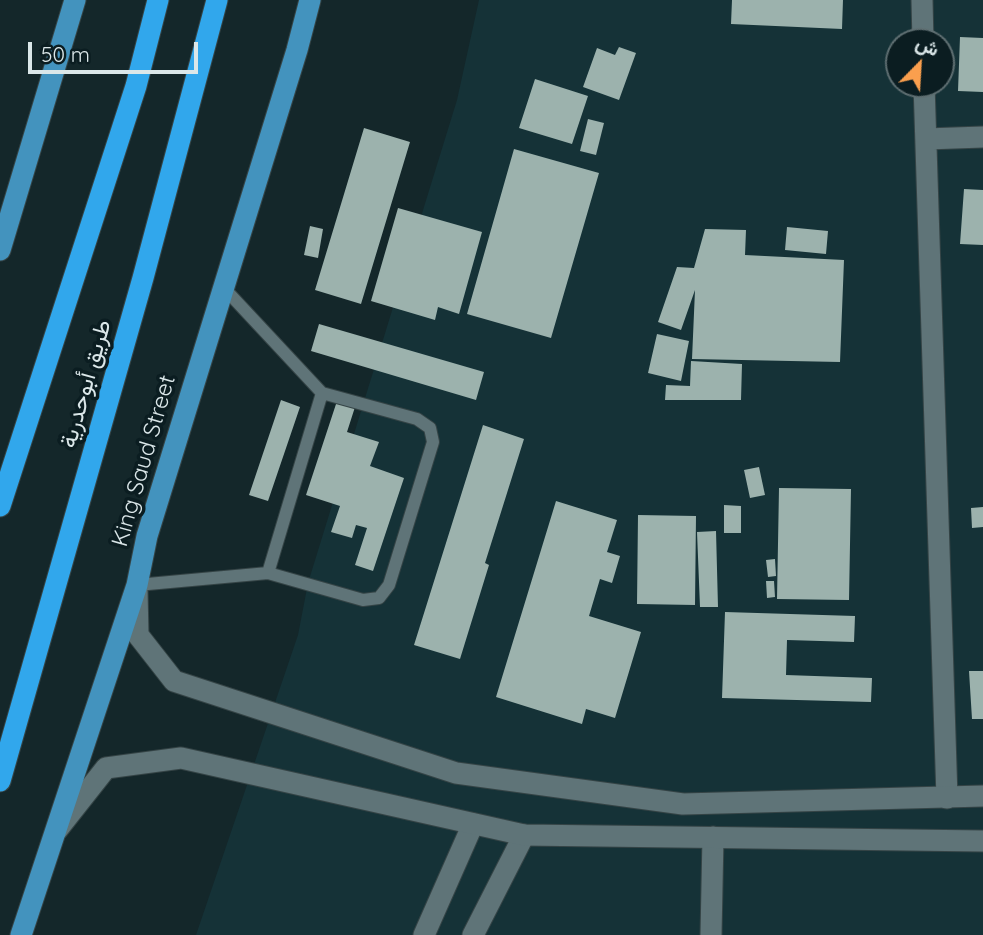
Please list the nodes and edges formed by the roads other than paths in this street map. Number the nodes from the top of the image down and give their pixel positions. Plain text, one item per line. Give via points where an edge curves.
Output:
1 (75, 0) edge
2 (158, 0) edge
3 (217, 0) edge
4 (310, 0) edge
5 (922, 0) edge
6 (923, 28) edge
7 (925, 98) edge
8 (983, 137) edge
9 (926, 139) junction
10 (0, 250) edge
11 (223, 288) junction
12 (322, 393) junction
13 (0, 506) edge
14 (268, 573) junction
15 (137, 585) junction
16 (0, 781) edge
17 (983, 796) edge
18 (947, 798) junction
19 (473, 824) junction
20 (53, 835) junction
21 (524, 835) junction
22 (713, 837) junction
23 (983, 841) edge
24 (21, 935) edge
25 (424, 935) edge
26 (473, 935) edge
27 (711, 935) edge

1 - 10 main road
2 - 13 highway, طريق أبوحدرية via 136,86
3 - 16 highway, طريق أبوحدرية via 144,278
4 - 11 main road, King Saud Street
5 - 6 street
7 - 9 street
8 - 9 street
9 - 18 street
11 - 12 lane
11 - 15 main road, King Saud Street via 147,536
12 - 14 lane
12 - 14 lane via 417,419 429,428 433,442 388,585 379,598 363,600
14 - 15 lane
15 - 18 street via 138,635 174,681 456,773 682,804
15 - 20 main road, King Saud Street
17 - 18 street
19 - 20 street via 181,758 106,768
19 - 21 street
19 - 25 street
20 - 24 main road, King Saud Street
21 - 22 street
21 - 26 street
22 - 23 street
22 - 27 street

